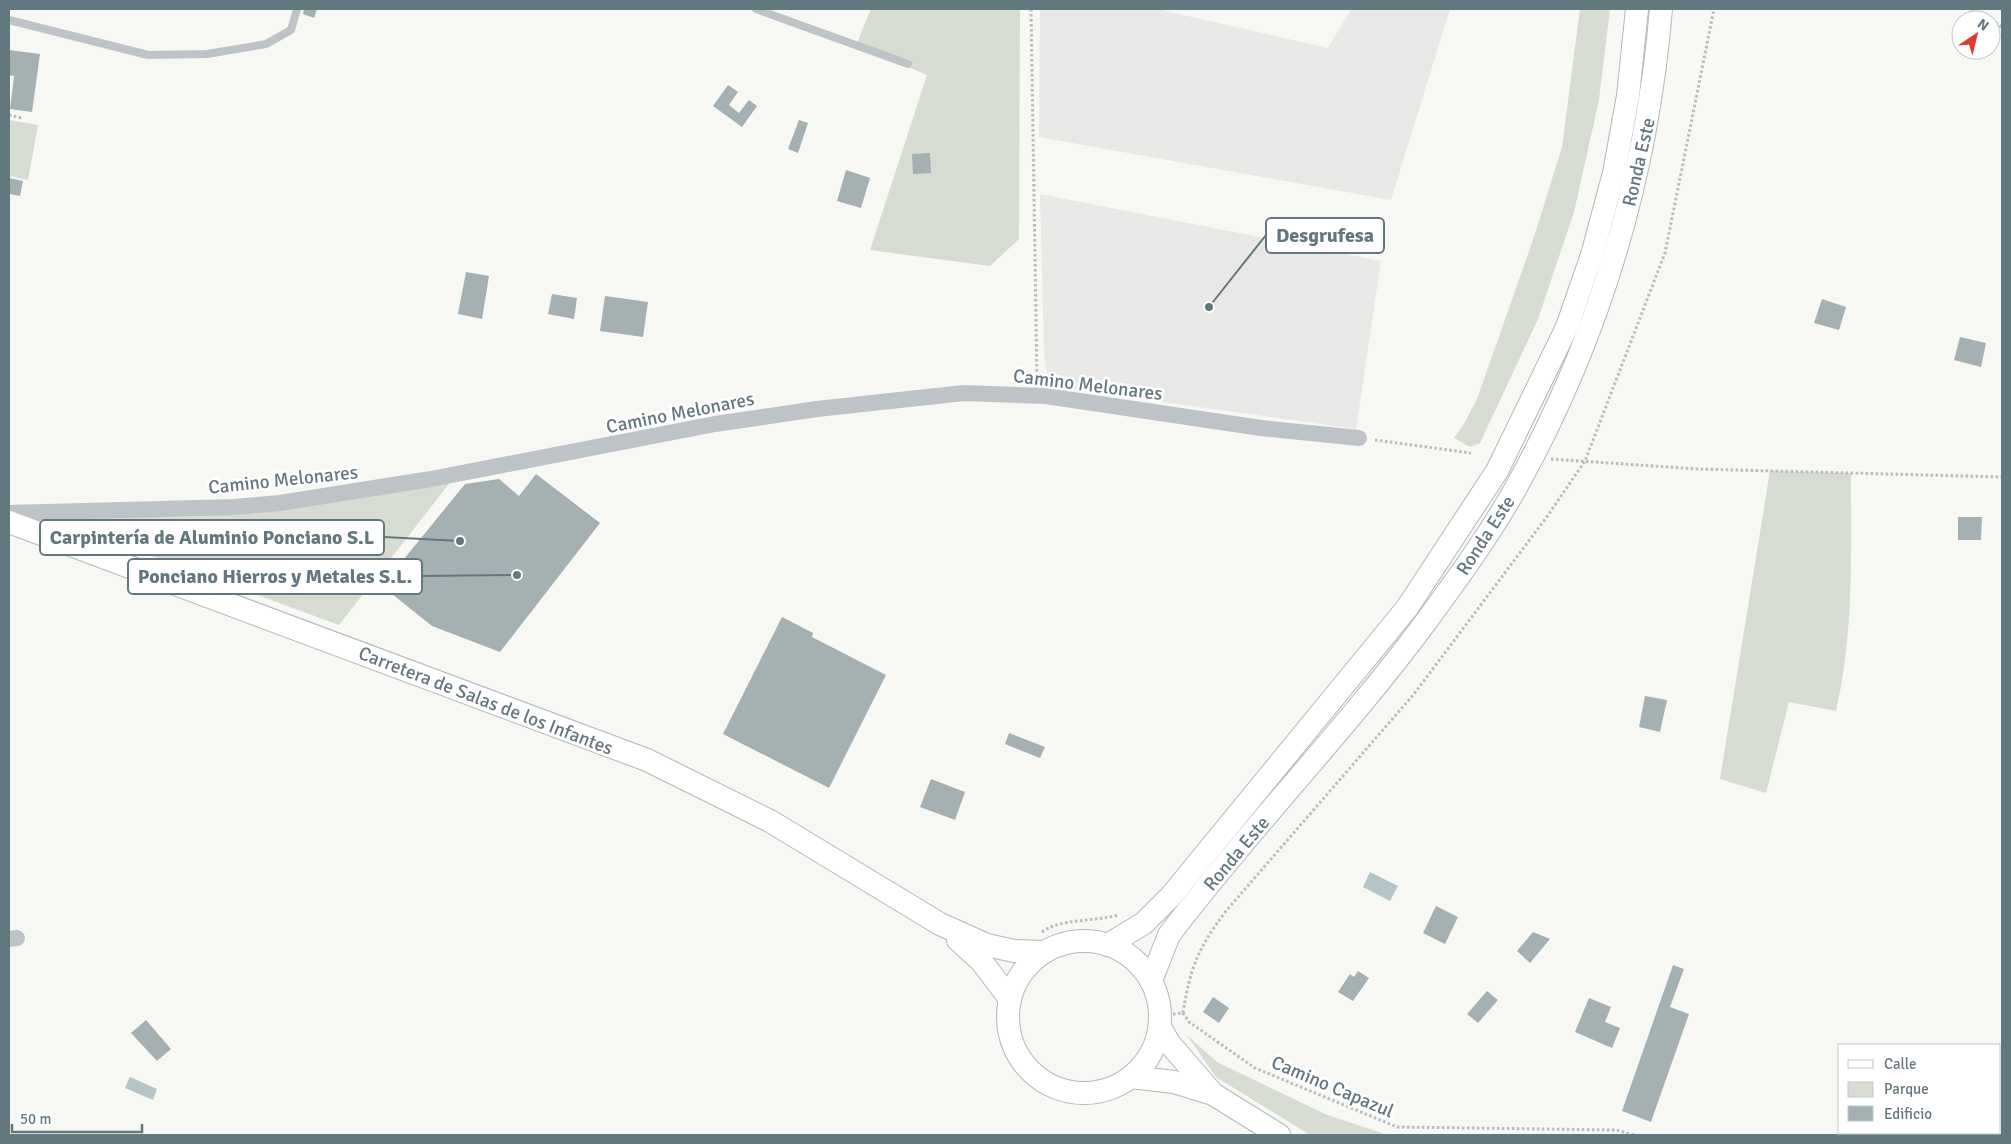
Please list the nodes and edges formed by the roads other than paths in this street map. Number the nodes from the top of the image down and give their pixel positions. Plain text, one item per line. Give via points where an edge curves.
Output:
1 (297, 9) edge
2 (756, 9) edge
3 (1637, 9) edge
4 (1661, 9) edge
5 (9, 20) edge
6 (908, 64) dead end
7 (1359, 438) road end
8 (9, 513) edge
9 (9, 522) edge
10 (940, 924) junction
11 (1108, 945) junction
12 (1037, 952) junction
13 (1151, 981) junction
14 (1010, 999) junction
15 (1160, 1021) junction
16 (1131, 1077) junction
17 (1213, 1094) junction
18 (1279, 1135) edge

1 - 5 lane via 291,30 266,44 207,54 148,55
2 - 6 lane
3 - 11 main road, Ronda Este via 1628,96 1592,255 1567,327 1498,471 1407,608 1171,896 1144,923
4 - 13 main road, Ronda Este via 1651,102 1635,182 1612,265 1589,332 1518,484 1478,550 1424,625 1169,935
7 - 8 street, Camino Melonares via 1261,428 1037,395 964,393 715,424 360,492 280,503
9 - 10 main road, Carretera de Salas de los Infantes via 668,769 770,821
10 - 12 main road, Carretera de Salas de los Infantes via 987,945
10 - 14 main road, Carretera de Salas de los Infantes via 982,962
11 - 12 main road via 1086,941
11 - 13 main road via 1133,959
12 - 14 main road via 1022,972
13 - 15 main road via 1158,998
14 - 16 main road via 1008,1020 1012,1040 1034,1075 1052,1086 1072,1092 1093,1093 1113,1088
15 - 16 main road via 1155,1046
15 - 17 main road via 1169,1043
16 - 17 main road via 1174,1082
17 - 18 main road

